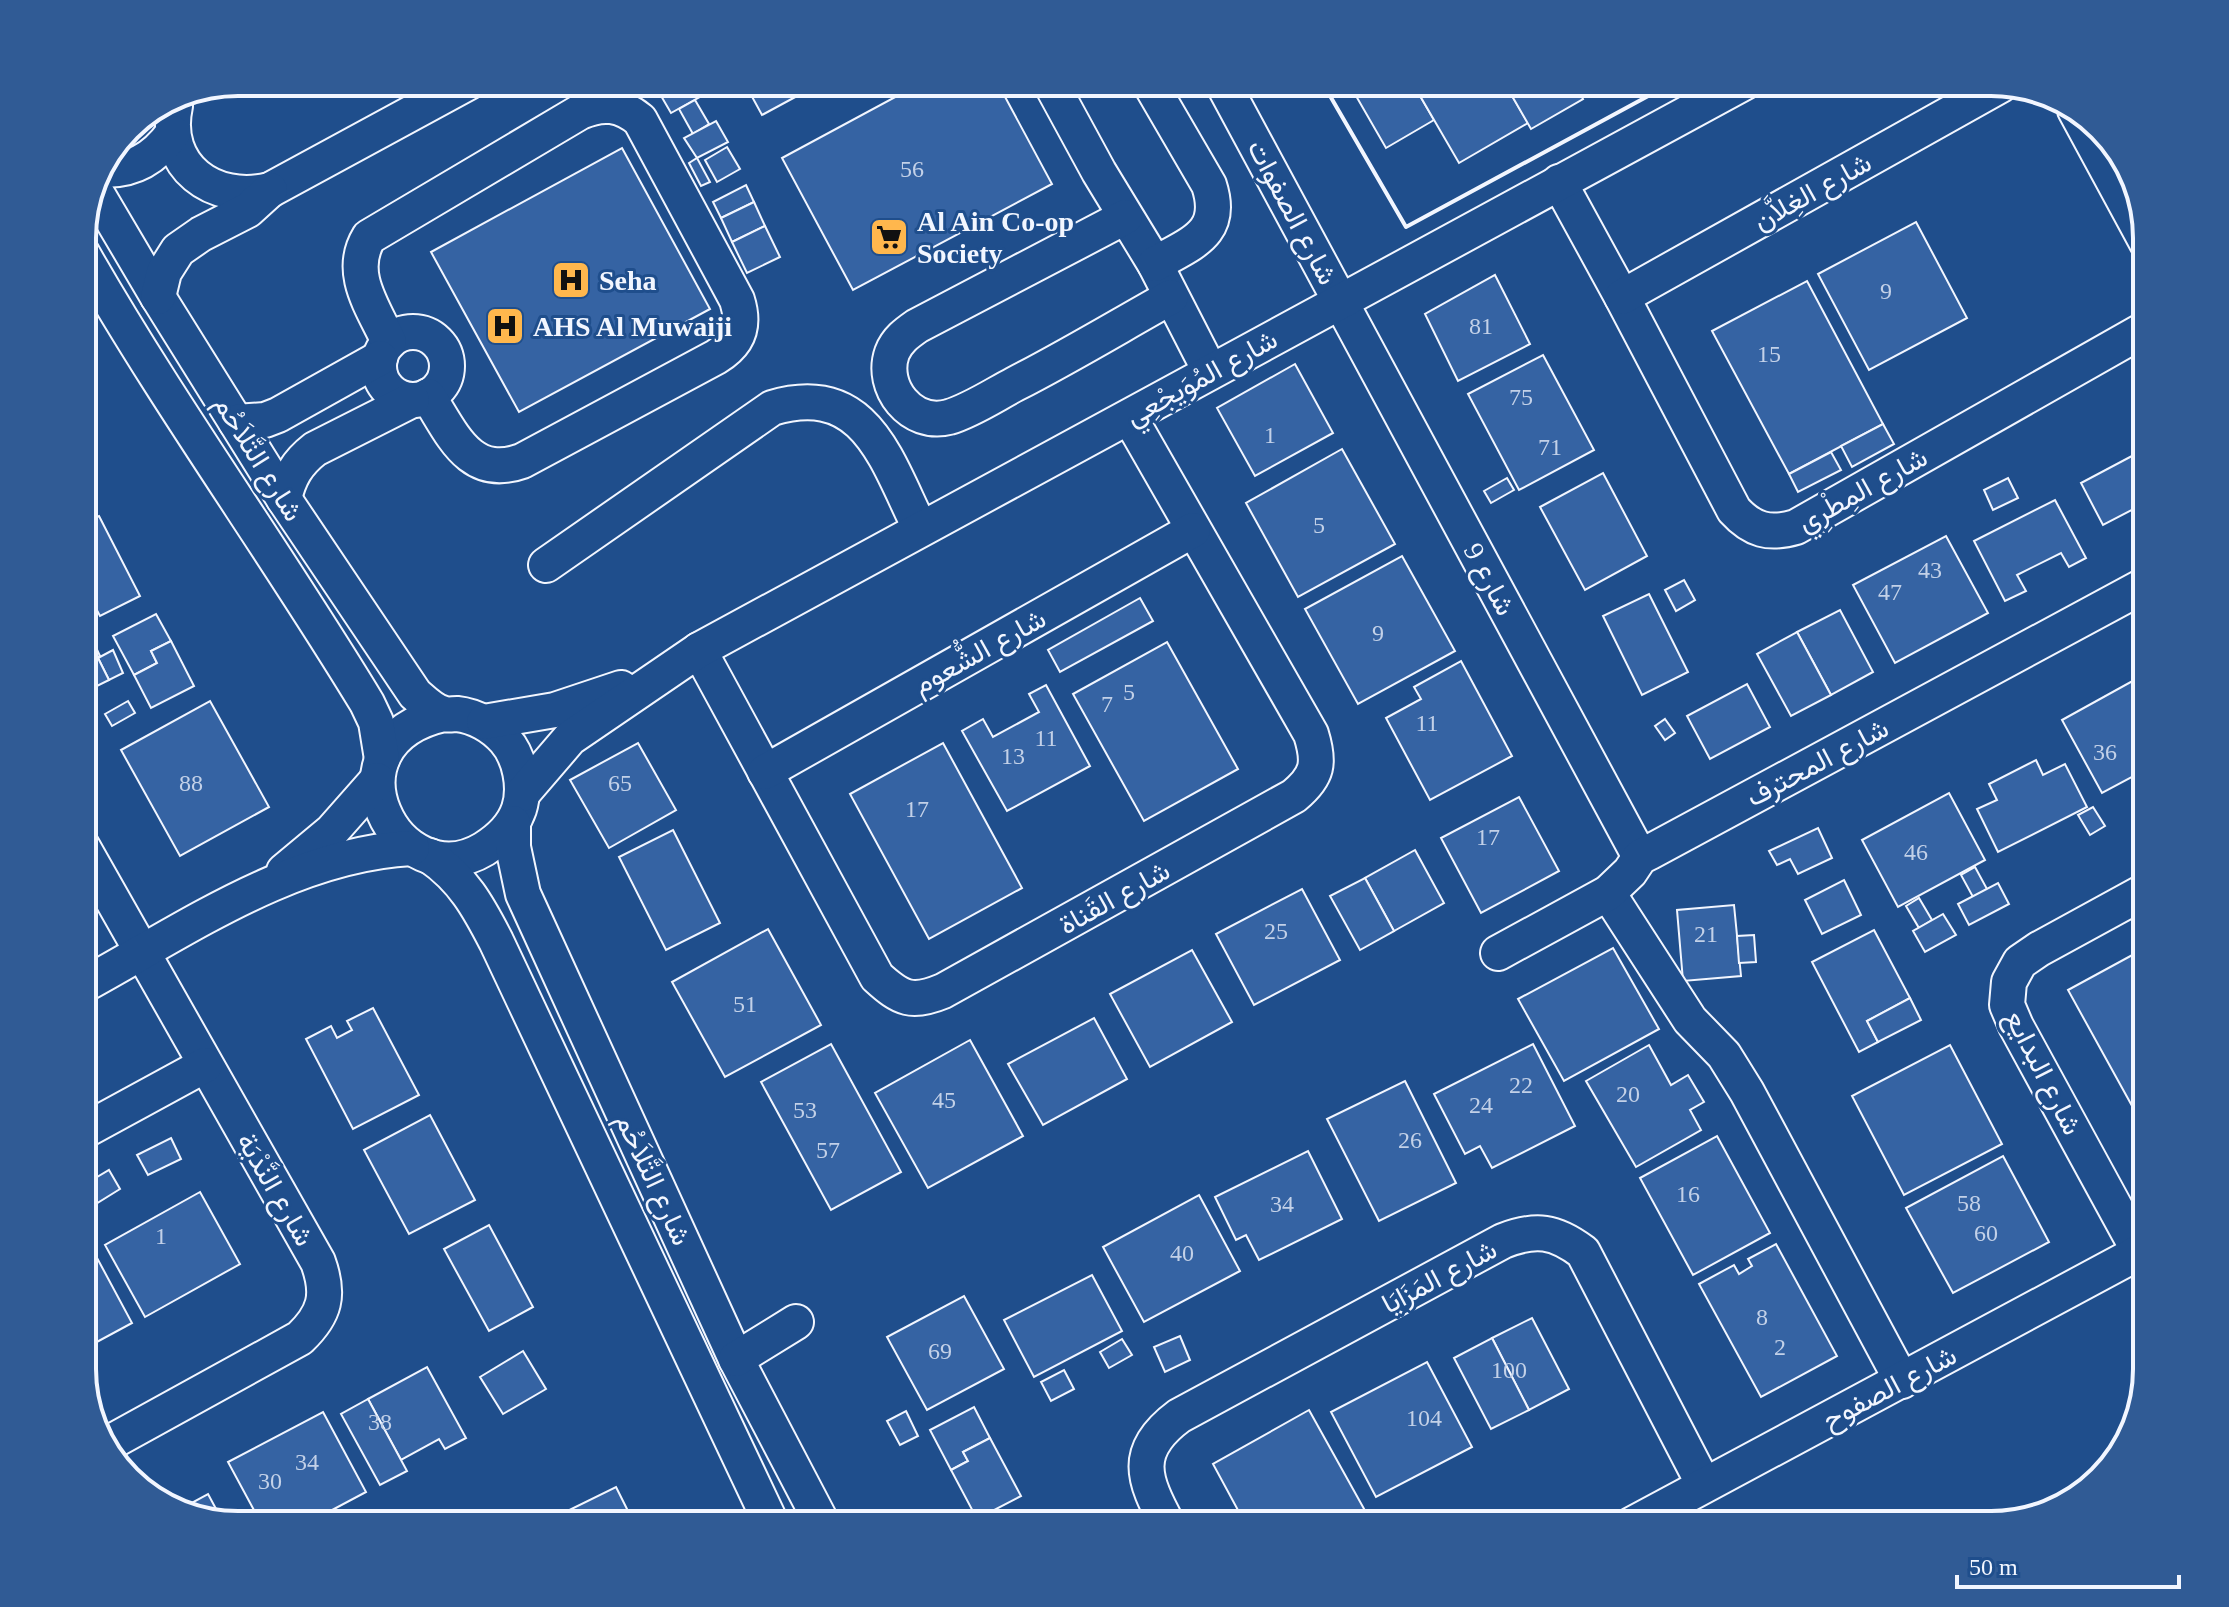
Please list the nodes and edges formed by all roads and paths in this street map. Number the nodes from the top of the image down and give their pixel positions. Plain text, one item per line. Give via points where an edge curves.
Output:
1 (443, 96) edge
2 (1058, 96) edge
3 (1157, 96) edge
4 (1230, 96) edge
5 (1719, 96) edge
6 (1981, 96) edge
7 (174, 119) edge
8 (2088, 134) edge
9 (114, 170) edge
10 (1559, 182) junction
11 (270, 190) junction
12 (101, 201) edge
13 (2130, 212) edge
14 (1125, 217) junction
15 (1155, 264) junction
16 (96, 277) edge
17 (158, 297) junction
18 (1171, 297) junction
19 (1622, 297) junction
20 (1340, 300) junction
21 (2133, 336) edge
22 (384, 350) junction
23 (1210, 371) junction
24 (420, 398) junction
25 (1130, 418) junction
26 (236, 422) junction
27 (284, 499) junction
28 (920, 528) junction
29 (1193, 530) junction
30 (546, 565) dead end
31 (2133, 592) edge
32 (699, 650) junction
33 (660, 675) junction
34 (444, 714) junction
35 (484, 722) junction
36 (380, 770) junction
37 (765, 772) junction
38 (517, 809) junction
39 (421, 852) junction
40 (1640, 857) junction
41 (96, 871) edge
42 (268, 884) junction
43 (1608, 893) junction
44 (2133, 898) edge
45 (142, 953) junction
46 (1498, 953) dead end
47 (96, 978) edge
48 (205, 1065) junction
49 (96, 1124) edge
50 (2133, 1234) edge
51 (2133, 1261) edge
52 (796, 1322) dead end
53 (736, 1359) junction
54 (1902, 1381) junction
55 (115, 1440) edge
56 (1704, 1485) junction
57 (765, 1511) edge
58 (816, 1511) edge
59 (1160, 1511) edge
60 (1657, 1511) edge

1 - 11 street
2 - 14 street
3 - 15 street via 1215,203 1211,222 1199,237
4 - 20 street, شارع الصفوات
5 - 10 street, شارع المُوَيجْعِي
6 - 19 street, شارع الغِلاَّن
7 - 9 street via 161,150 143,162
7 - 11 street via 184,161 207,184 238,194
8 - 13 street
10 - 19 street, شارع المِطْرِي
10 - 20 street, شارع المُوَيجْعِي
11 - 17 street via 248,210 178,250 164,272
12 - 17 street, شارع التَّلاَحُم
14 - 15 street
14 - 18 street via 903,336 889,367 898,399 927,417 960,413
15 - 18 street
16 - 36 street, شارع التَّلاَحُم via 367,703 376,722
17 - 26 street, شارع التَّلاَحُم
18 - 23 street
19 - 21 street, شارع المِطْرِي via 1734,510 1761,531 1796,527
20 - 23 street, شارع المُوَيجْعِي
20 - 40 street, شارع 9
22 - 24 street via 379,369 383,381 400,397
22 - 24 street via 398,335 418,332 437,342 446,371 437,390
22 - 24 street via 358,264 369,237 580,112 618,106 640,120 737,300 737,339 716,357 507,466 476,460
22 - 26 street via 278,415
23 - 25 street, شارع المُوَيجْعِي
24 - 27 street via 315,449 287,484
25 - 28 street, شارع المُوَيجْعِي
25 - 29 street, شارع القَناة
26 - 27 street, شارع التَّلاَحُم
27 - 34 street, شارع التَّلاَحُم via 415,694
28 - 30 street via 877,440 862,422 842,408 795,401 772,408
28 - 32 street, شارع المُوَيجْعِي
29 - 37 street, شارع الشُّعوم
29 - 37 street, شارع القَناة via 1311,734 1316,768 1309,784 1294,796 943,991 908,999 877,977
31 - 40 street, شارع المحترف
32 - 33 street, شارع المُوَيجْعِي
32 - 37 street, شارع القَناة
33 - 35 street, شارع المُوَيجْعِي via 555,710
33 - 38 street, شارع المُوَيجْعِي via 570,738
34 - 35 street
34 - 36 street via 407,728 392,742
35 - 38 street via 506,740 519,766
36 - 39 street via 380,807 392,831
36 - 42 street via 332,831
38 - 39 street via 497,841 477,853 454,859
38 - 53 street, شارع التَّلاَحُم via 513,847 523,894
39 - 42 street via 347,857
39 - 57 street, شارع التَّلاَحُم via 461,881 496,941
40 - 43 street, شارع المحترف
41 - 45 street, شارع النَّدْيَة
42 - 45 street
43 - 46 street, شارع المحترف
43 - 54 street via 1690,1020 1724,1055 1747,1092
44 - 50 street, شارع البدايع via 2020,962 2009,982 2007,1005
45 - 47 street
45 - 48 street, شارع النَّدْيَة
48 - 49 street
48 - 55 street, شارع النَّدْيَة via 318,1262 325,1282 324,1304 300,1338
51 - 54 street, شارع الصفوح
52 - 53 street
53 - 58 street, شارع التَّلاَحُم
54 - 56 street, شارع الصفوح
56 - 59 street, شارع المَزَايَا via 1583,1252 1566,1239 1524,1233 1160,1430 1149,1451 1146,1474
56 - 60 street, شارع الصفوح

